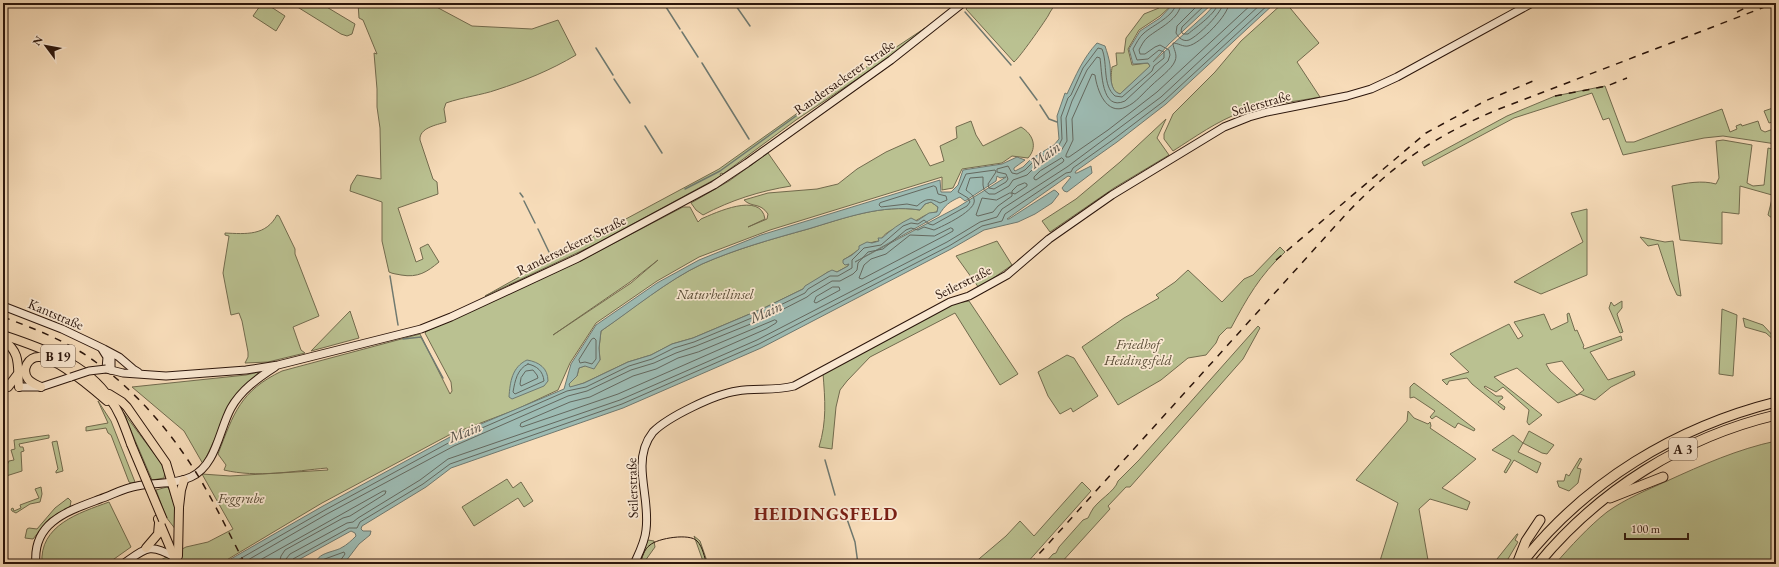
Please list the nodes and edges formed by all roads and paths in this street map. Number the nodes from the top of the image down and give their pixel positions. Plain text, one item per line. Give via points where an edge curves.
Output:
1 (963, 3) edge
2 (1532, 3) edge
3 (3, 306) edge
4 (3, 335) edge
5 (3, 340) edge
6 (98, 346) junction
7 (111, 354) junction
8 (278, 365) junction
9 (109, 369) junction
10 (140, 372) junction
11 (17, 375) junction
12 (8, 387) dead end
13 (19, 387) joint
14 (41, 387) junction
15 (99, 393) junction
16 (107, 401) junction
17 (1776, 402) edge
18 (1776, 414) edge
19 (130, 445) junction
20 (1663, 478) dead end
21 (184, 480) junction
22 (171, 482) junction
23 (1600, 503) junction
24 (179, 507) junction
25 (1540, 520) dead end
26 (159, 522) junction
27 (146, 548) junction
28 (178, 560) edge
29 (36, 564) edge
30 (123, 564) edge
31 (634, 564) edge
32 (1517, 564) edge
33 (1521, 564) edge
34 (1538, 564) edge

1 - 8 main road, Randersackerer Straße via 892,60 747,163 680,204 578,258 420,329
2 - 31 main road, Seilerstraße via 1371,89 1267,112 1224,128 1112,195 1049,239 1007,275 974,294 950,302 794,386 720,394 660,427 648,439 644,450 642,466 647,518 645,538
3 - 6 main road, Kantstraße
4 - 15 main road, B 19 via 30,344 77,367 95,381
5 - 11 main road via 11,345 16,354
5 - 16 main road, B 19 via 34,350 72,369 88,380
6 - 7 main road, Kantstraße
6 - 9 main road via 107,357
7 - 9 main road
7 - 10 main road, Kantstraße
8 - 10 main road, Randersackerer Straße via 166,376
8 - 21 main road via 258,378 239,396 230,409 203,469
9 - 10 main road, Randersackerer Straße
9 - 14 main road, Randersackerer Straße, bridge via 89,371
11 - 12 main road
11 - 13 main road
13 - 14 main road, Randersackerer Straße
14 - 15 main road via 26,376 26,367 34,358 45,359 63,368
15 - 16 main road
15 - 19 main road, B 19 via 115,406
15 - 22 main road via 122,402 127,408 166,463
16 - 19 main road, B 19
17 - 33 highway, A 3 via 1704,425 1638,459 1579,503
18 - 23 highway, A 3 via 1734,427 1681,449 1637,475
19 - 26 main road, B 19
19 - 28 main road, B 19, bridge
20 - 23 highway
21 - 22 main road
21 - 24 main road
22 - 24 main road
22 - 29 main road via 135,486 58,517 49,524 40,539 36,551
23 - 34 highway, A 3 via 1572,527
24 - 28 main road
25 - 32 highway via 1526,541
26 - 27 main road via 158,534
26 - 28 main road, B 19
27 - 28 main road via 161,550
27 - 30 main road

